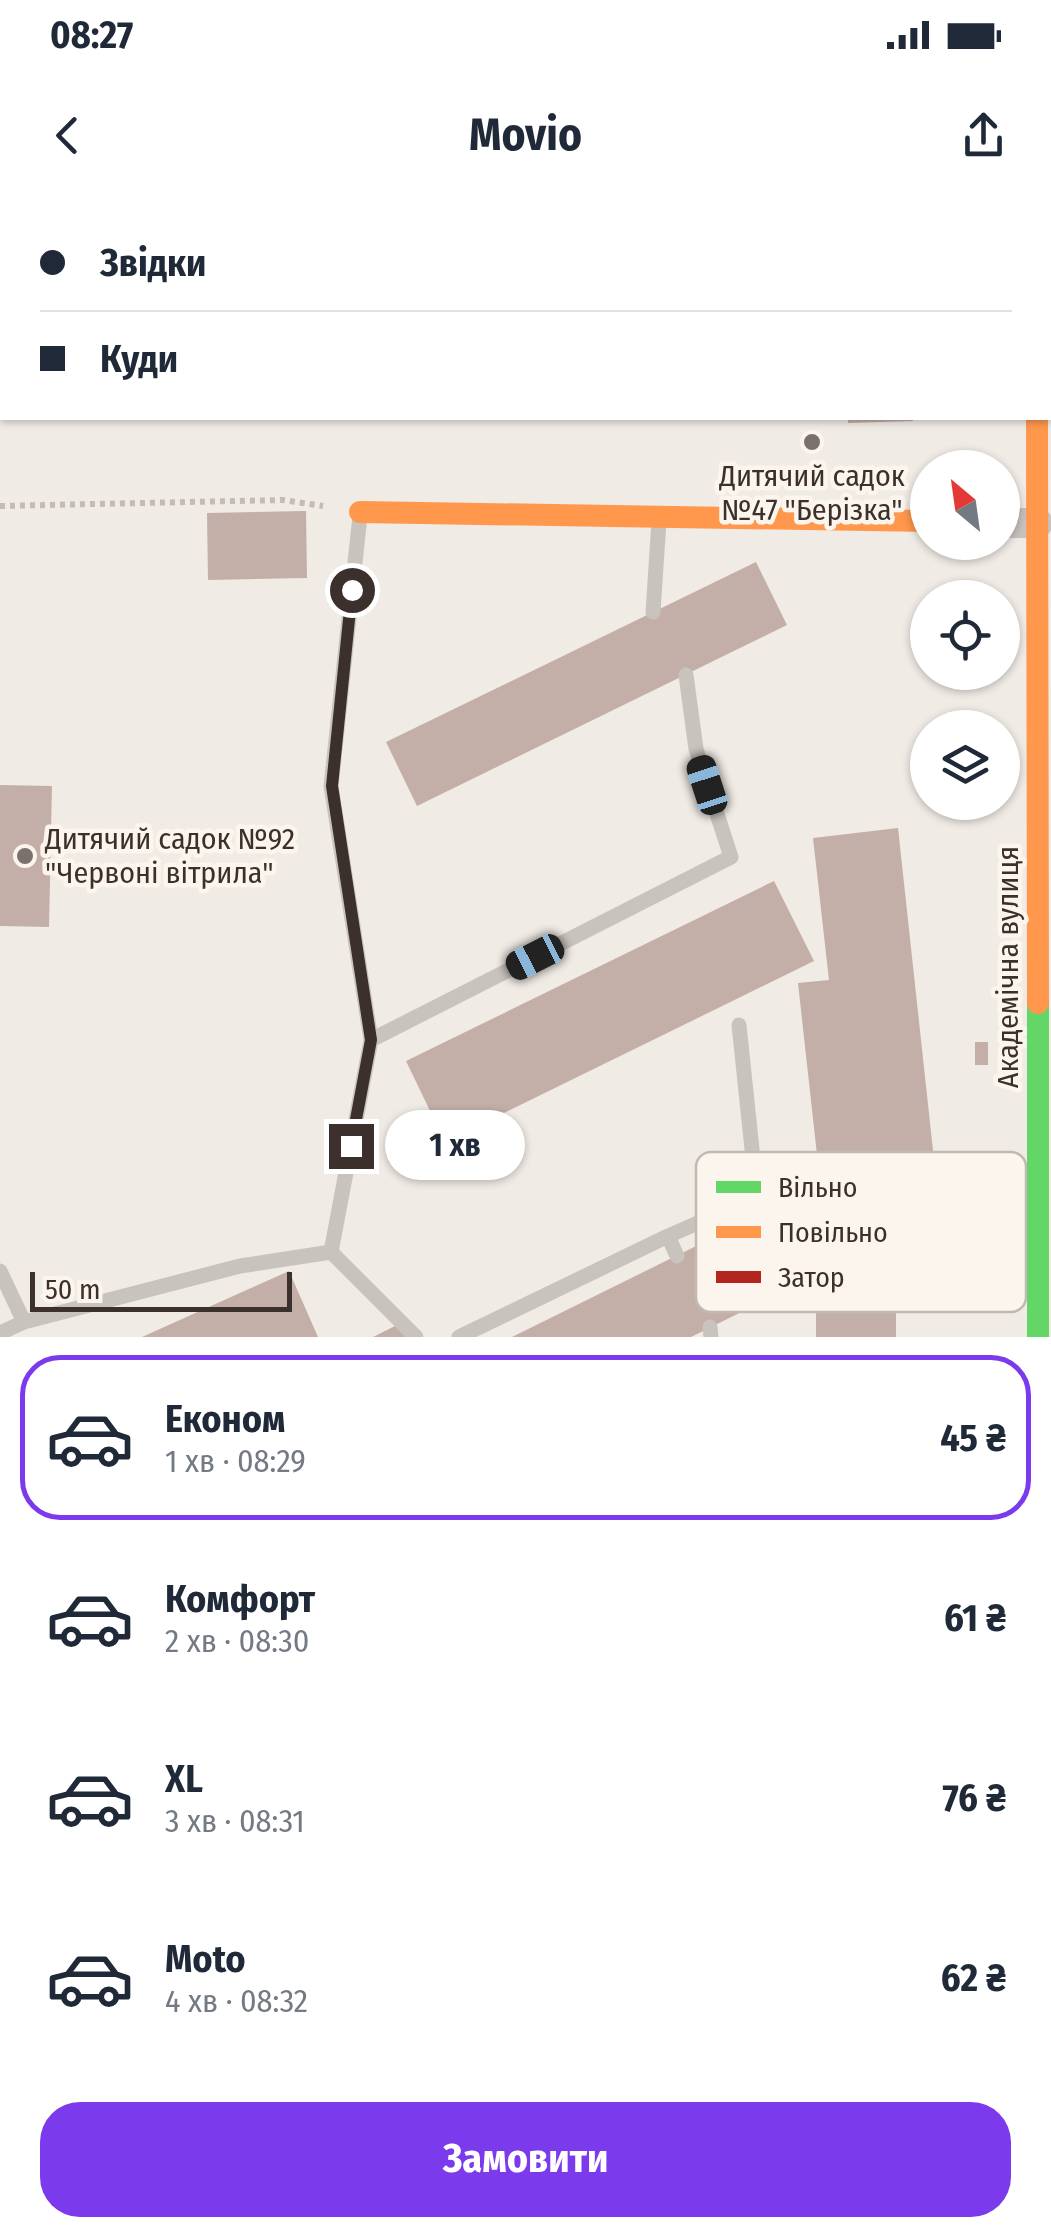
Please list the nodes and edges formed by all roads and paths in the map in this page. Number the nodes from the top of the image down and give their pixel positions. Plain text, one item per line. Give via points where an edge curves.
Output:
1 (1038, 420) edge
2 (0, 506) edge
3 (360, 512) junction
4 (659, 517) junction
5 (910, 521) edge
6 (1020, 523) edge
7 (1038, 523) junction
8 (652, 612) dead end
9 (686, 675) dead end
10 (1044, 690) edge
11 (1044, 997) edge
12 (739, 1025) dead end
13 (371, 1040) junction
14 (752, 1152) edge
15 (1038, 1194) junction
16 (1026, 1195) edge
17 (696, 1224) edge
18 (668, 1236) junction
19 (331, 1252) junction
20 (677, 1256) dead end
21 (1045, 1268) edge
22 (0, 1270) edge
23 (24, 1322) junction
24 (0, 1333) edge
25 (416, 1337) edge
26 (459, 1337) edge
27 (1038, 1337) edge

1 - 7 street, Академічна вулиця
2 - 3 path via 283,500
3 - 4 street
3 - 13 lane via 332,786
4 - 5 street
4 - 8 lane
6 - 7 street
7 - 10 street, Академічна вулиця
9 - 13 lane via 696,749 731,857
10 - 11 street, Академічна вулиця
11 - 15 street, Академічна вулиця
12 - 14 lane
13 - 19 lane
15 - 16 lane
15 - 21 street, Академічна вулиця
17 - 18 lane
18 - 20 lane
18 - 26 lane
19 - 23 lane via 240,1266
19 - 25 lane
21 - 27 street, Академічна вулиця
22 - 23 lane
23 - 24 lane

